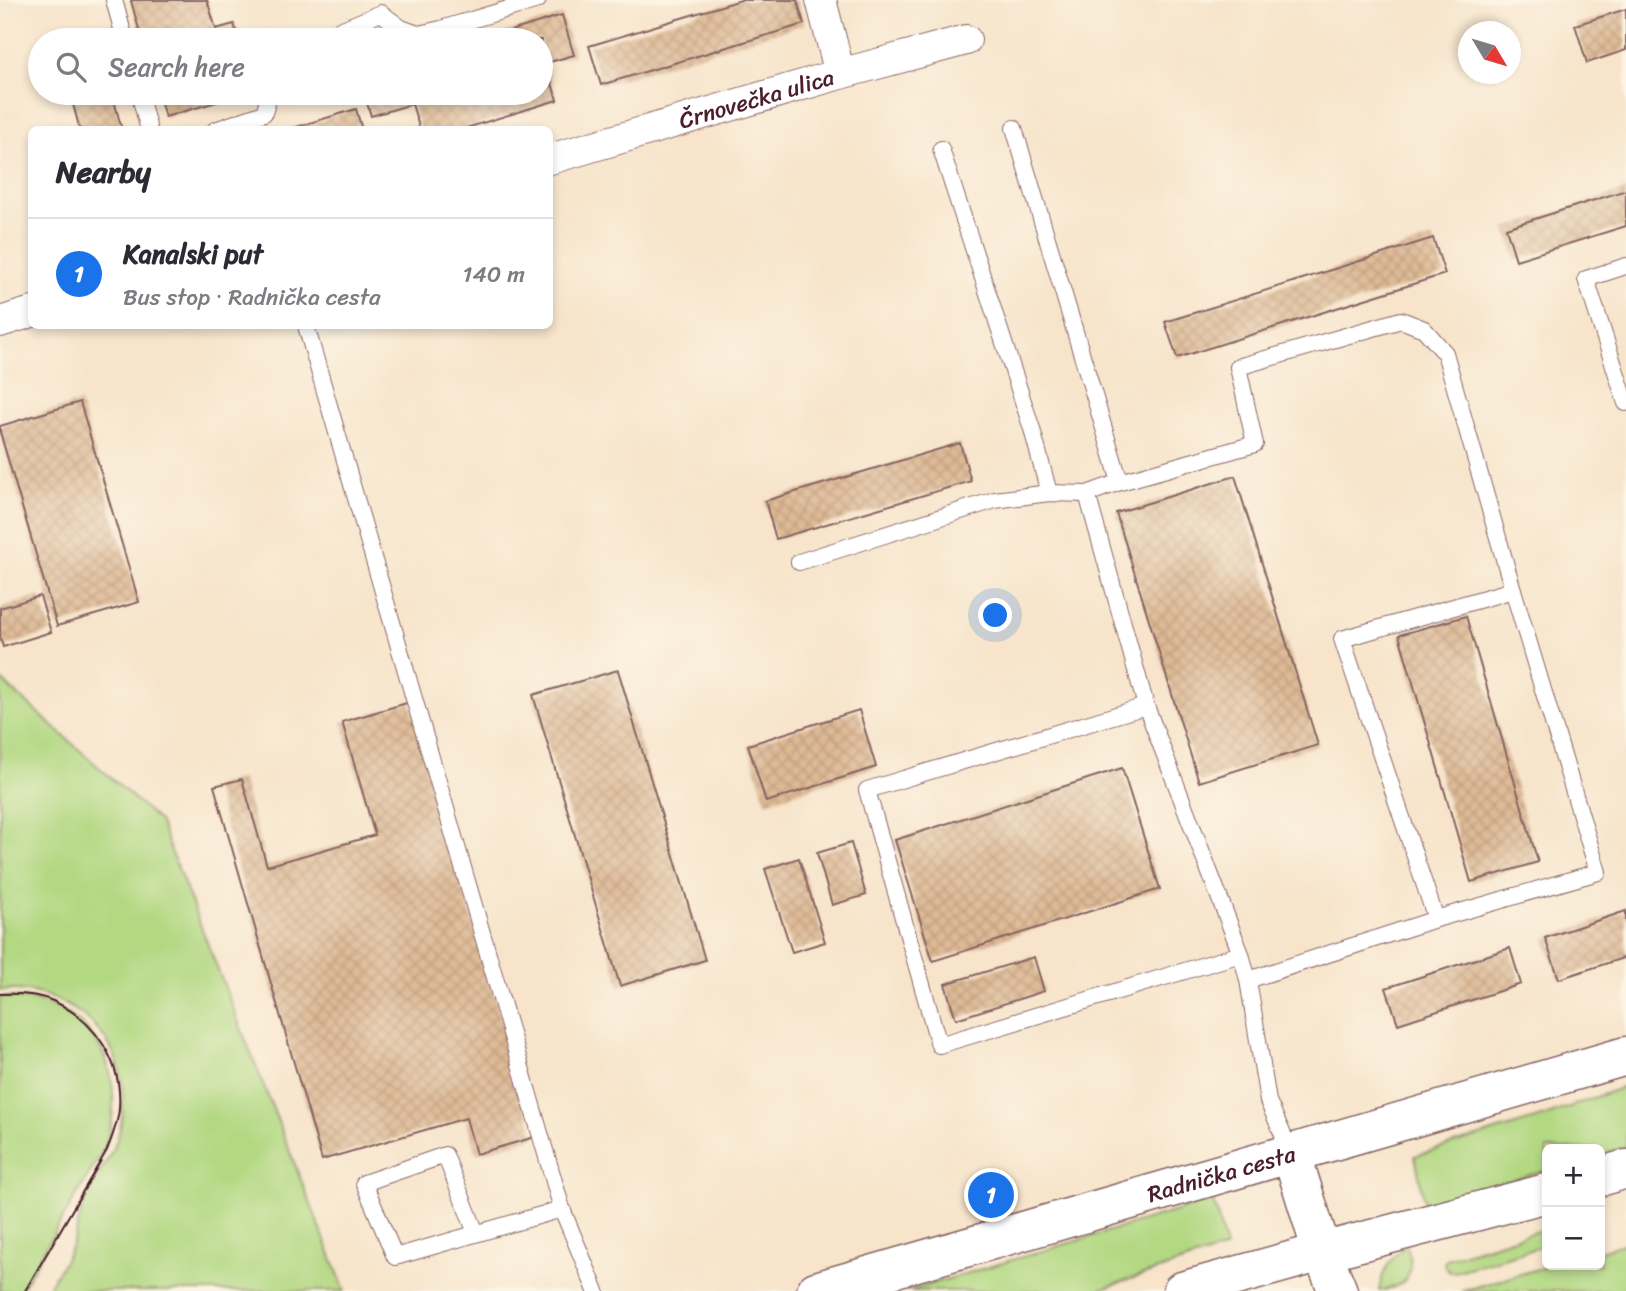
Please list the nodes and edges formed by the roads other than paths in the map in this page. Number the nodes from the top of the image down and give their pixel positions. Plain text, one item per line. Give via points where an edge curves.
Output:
1 (114, 0) edge
2 (538, 0) edge
3 (821, 0) edge
4 (122, 28) edge
5 (345, 28) edge
6 (401, 28) edge
7 (444, 28) edge
8 (965, 40) dead end
9 (840, 74) junction
10 (142, 105) edge
11 (266, 105) edge
12 (148, 126) edge
13 (227, 126) edge
14 (1014, 128) dead end
15 (942, 149) dead end
16 (553, 158) edge
17 (1626, 266) edge
18 (28, 314) edge
19 (0, 322) edge
20 (307, 329) edge
21 (1626, 404) edge
22 (1120, 482) junction
23 (1049, 493) junction
24 (1087, 494) junction
25 (799, 562) dead end
26 (1513, 590) junction
27 (1146, 706) junction
28 (1436, 919) junction
29 (1241, 954) junction
30 (1248, 980) junction
31 (1626, 1056) edge
32 (1292, 1155) junction
33 (1626, 1169) edge
34 (1605, 1175) edge
35 (1542, 1194) edge
36 (562, 1209) junction
37 (476, 1233) junction
38 (1322, 1252) junction
39 (596, 1291) edge
40 (816, 1291) edge
41 (1182, 1291) edge
42 (1338, 1291) edge

1 - 4 lane
2 - 7 lane
3 - 9 street
5 - 6 lane via 381,13
8 - 9 street, Črnovečka ulica
9 - 16 street, Črnovečka ulica
10 - 12 lane
11 - 13 lane via 264,113
14 - 22 lane
15 - 23 lane
17 - 21 lane via 1586,279
18 - 19 street
20 - 36 lane
22 - 24 lane
22 - 26 lane via 1255,444 1238,367 1401,320 1424,329 1445,353
23 - 24 lane
23 - 25 lane via 995,500
24 - 27 lane
26 - 28 lane via 1598,872
26 - 28 lane via 1342,639
27 - 29 lane
27 - 29 lane via 867,790 939,1045
28 - 30 lane
29 - 30 lane
30 - 32 lane via 1268,1101
31 - 32 main road, Radnička cesta
32 - 38 main road
32 - 40 main road, Radnička cesta
33 - 34 main road
35 - 38 main road
36 - 37 lane
36 - 39 lane
37 - 37 lane via 395,1257 364,1183 445,1155
38 - 41 main road
38 - 42 main road

